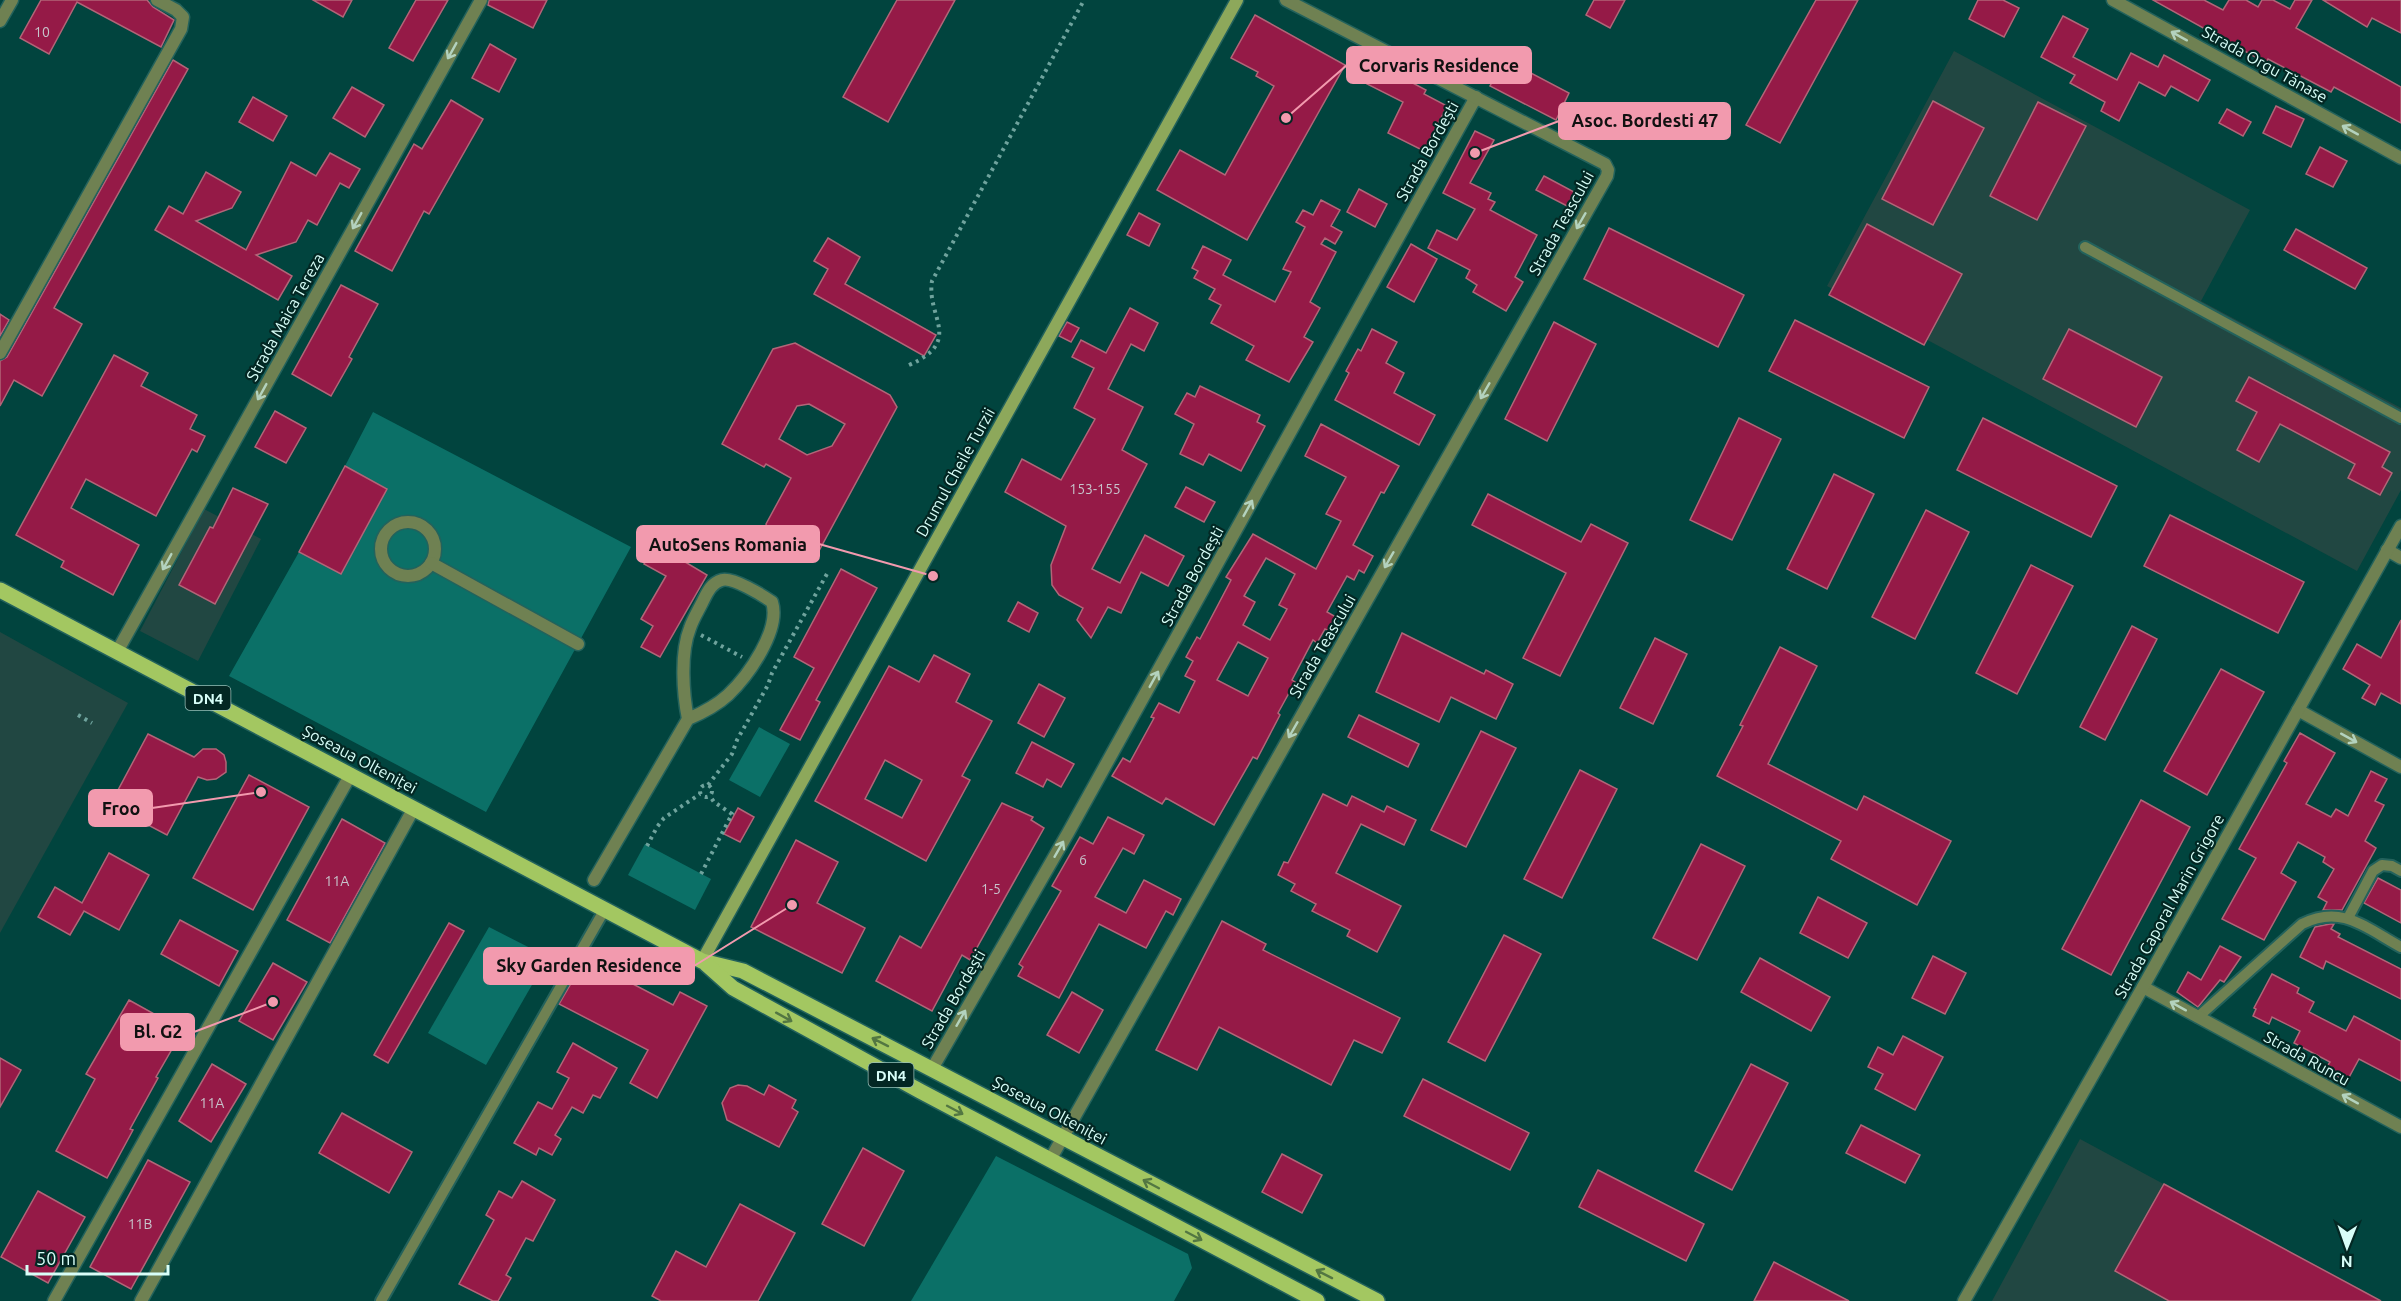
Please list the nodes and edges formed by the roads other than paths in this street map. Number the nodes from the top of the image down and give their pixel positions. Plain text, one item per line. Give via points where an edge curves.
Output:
1 (12, 0) edge
2 (157, 0) edge
3 (481, 0) edge
4 (1237, 0) edge
5 (1286, 0) edge
6 (2113, 0) edge
7 (0, 21) edge
8 (1476, 98) junction
9 (2401, 158) edge
10 (2085, 247) dead end
11 (0, 353) edge
12 (2401, 418) edge
13 (2401, 526) edge
14 (2387, 550) junction
15 (2401, 558) edge
16 (431, 563) junction
17 (0, 590) edge
18 (578, 644) dead end
19 (118, 650) junction
20 (2298, 710) junction
21 (688, 719) junction
22 (2401, 767) edge
23 (351, 774) junction
24 (414, 808) junction
25 (2401, 871) edge
26 (594, 880) dead end
27 (605, 909) junction
28 (2348, 918) junction
29 (2401, 947) edge
30 (702, 961) junction
31 (2143, 987) junction
32 (2198, 1017) junction
33 (932, 1069) junction
34 (2401, 1127) edge
35 (1062, 1137) junction
36 (1050, 1160) junction
37 (54, 1301) edge
38 (141, 1301) edge
39 (381, 1301) edge
40 (1317, 1301) edge
41 (1377, 1301) edge
42 (1964, 1301) edge

1 - 7 street
2 - 11 street via 183,17 182,29
3 -> 19 street, Strada Maica Tereza
4 - 30 street, Drumul Cheile Turzii
5 - 8 street
9 -> 6 street, Strada Orgu Tănase
33 -> 8 street, Strada Bordești via 1068,833
8 -> 35 street, Strada Teascului via 1605,164 1607,176
10 - 12 lane
13 - 14 street, Strada Caporal Marin Grigore
14 - 15 street
14 - 20 street, Strada Caporal Marin Grigore
16 - 16 street via 417,574 399,574 381,554 384,536 397,525 422,526 435,547
16 - 18 street
17 - 19 main road, Șoseaua Olteniței / DN4
19 - 23 main road, Șoseaua Olteniței / DN4
20 -> 22 street
20 - 31 street, Strada Caporal Marin Grigore
21 - 21 street via 728,694 753,663 769,633 775,612 772,602 730,579 721,580 708,590 689,629 685,671
21 - 26 street
23 - 24 main road, Șoseaua Olteniței / DN4
23 - 37 street
24 - 27 main road, Șoseaua Olteniței / DN4
24 - 38 street
25 - 28 lane via 2382,865 2373,871
27 - 30 main road, Șoseaua Olteniței / DN4
27 - 39 lane
28 - 29 lane
28 - 32 lane via 2327,915 2302,924
33 -> 30 main road, Șoseaua Olteniței / DN4 via 743,971
30 -> 36 main road, Șoseaua Olteniței / DN4 via 733,988
32 -> 31 street, Strada Runcu
31 - 42 street, Strada Caporal Marin Grigore
34 -> 32 street, Strada Runcu
33 - 35 main road, Șoseaua Olteniței / DN4
35 - 36 street, Strada Teascului
41 -> 35 main road, Șoseaua Olteniței / DN4
36 -> 40 main road, Șoseaua Olteniței / DN4

